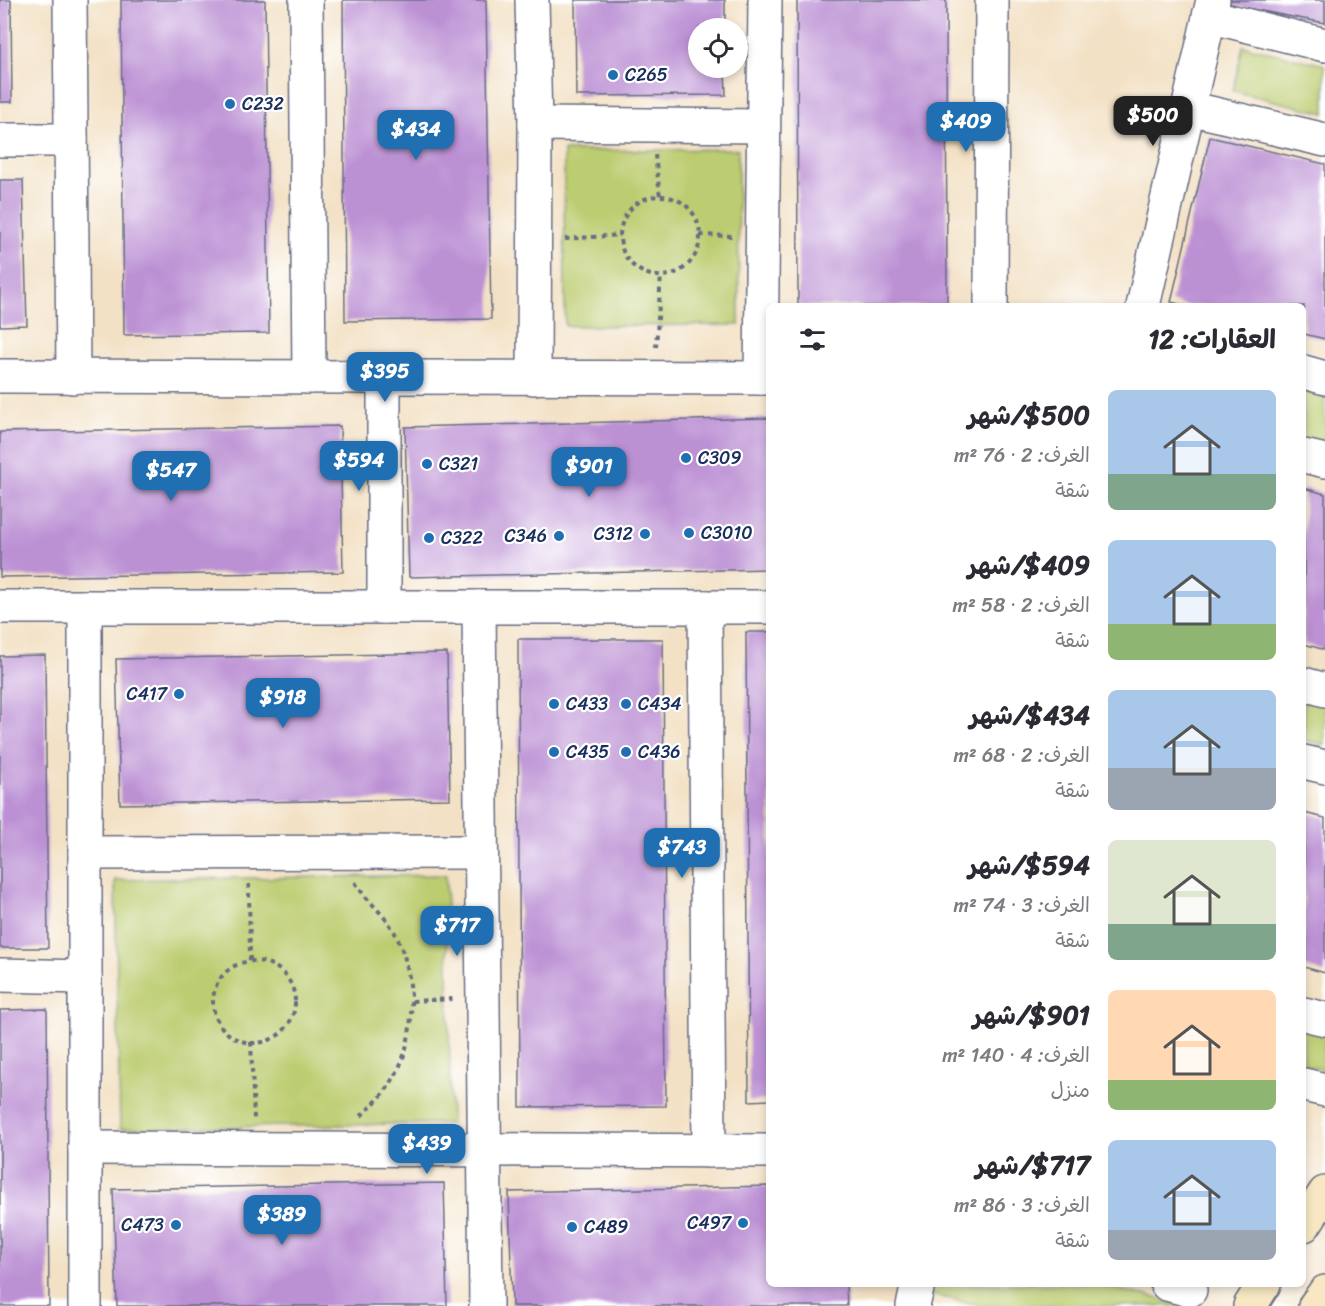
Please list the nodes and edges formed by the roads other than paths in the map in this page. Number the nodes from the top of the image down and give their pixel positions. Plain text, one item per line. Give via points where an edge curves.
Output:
1 (70, 0) edge
2 (306, 0) edge
3 (532, 0) edge
4 (765, 0) edge
5 (992, 0) edge
6 (1211, 8) edge
7 (1325, 45) edge
8 (1189, 108) junction
9 (535, 124) junction
10 (763, 126) junction
11 (0, 140) edge
12 (71, 140) junction
13 (1325, 140) edge
14 (991, 303) edge
15 (1144, 303) edge
16 (1306, 373) edge
17 (0, 376) edge
18 (73, 377) junction
19 (309, 377) junction
20 (384, 377) junction
21 (534, 378) junction
22 (765, 378) edge
23 (1325, 378) edge
24 (1306, 456) edge
25 (1325, 461) edge
26 (0, 607) edge
27 (85, 607) junction
28 (384, 607) junction
29 (479, 607) junction
30 (705, 607) junction
31 (766, 607) edge
32 (1306, 685) edge
33 (1325, 690) edge
34 (1306, 762) edge
35 (1325, 767) edge
36 (481, 852) junction
37 (85, 853) junction
38 (0, 975) edge
39 (85, 977) junction
40 (1306, 1015) edge
41 (1325, 1020) edge
42 (1306, 1085) edge
43 (1325, 1090) edge
44 (85, 1148) junction
45 (484, 1150) junction
46 (709, 1151) junction
47 (766, 1151) edge
48 (1325, 1193) edge
49 (1306, 1222) edge
50 (917, 1287) edge
51 (1262, 1287) edge
52 (1325, 1292) edge
53 (85, 1306) edge
54 (486, 1306) edge
55 (913, 1306) edge
56 (1250, 1306) edge
57 (1315, 1306) edge

1 - 12 street
2 - 19 street
3 - 9 street
4 - 10 street
5 - 14 street
6 - 7 street
6 - 8 street
8 - 13 street
8 - 15 street
9 - 10 street
9 - 21 street
10 - 22 street
11 - 12 street
12 - 18 street
16 - 23 street
17 - 18 street
18 - 19 street
19 - 20 street
20 - 21 street
20 - 28 street
21 - 22 street
24 - 25 street
26 - 27 street
27 - 28 street
27 - 37 street
28 - 29 street
29 - 30 street
29 - 36 street
30 - 31 street
30 - 46 street
32 - 33 street
34 - 35 street
36 - 37 street
36 - 45 street
37 - 39 street
38 - 39 street
39 - 44 street
40 - 41 street
42 - 43 street
44 - 45 street
44 - 53 street
45 - 46 street
45 - 54 street
46 - 47 street
48 - 49 main road
50 - 55 street
51 - 56 main road
52 - 57 main road

